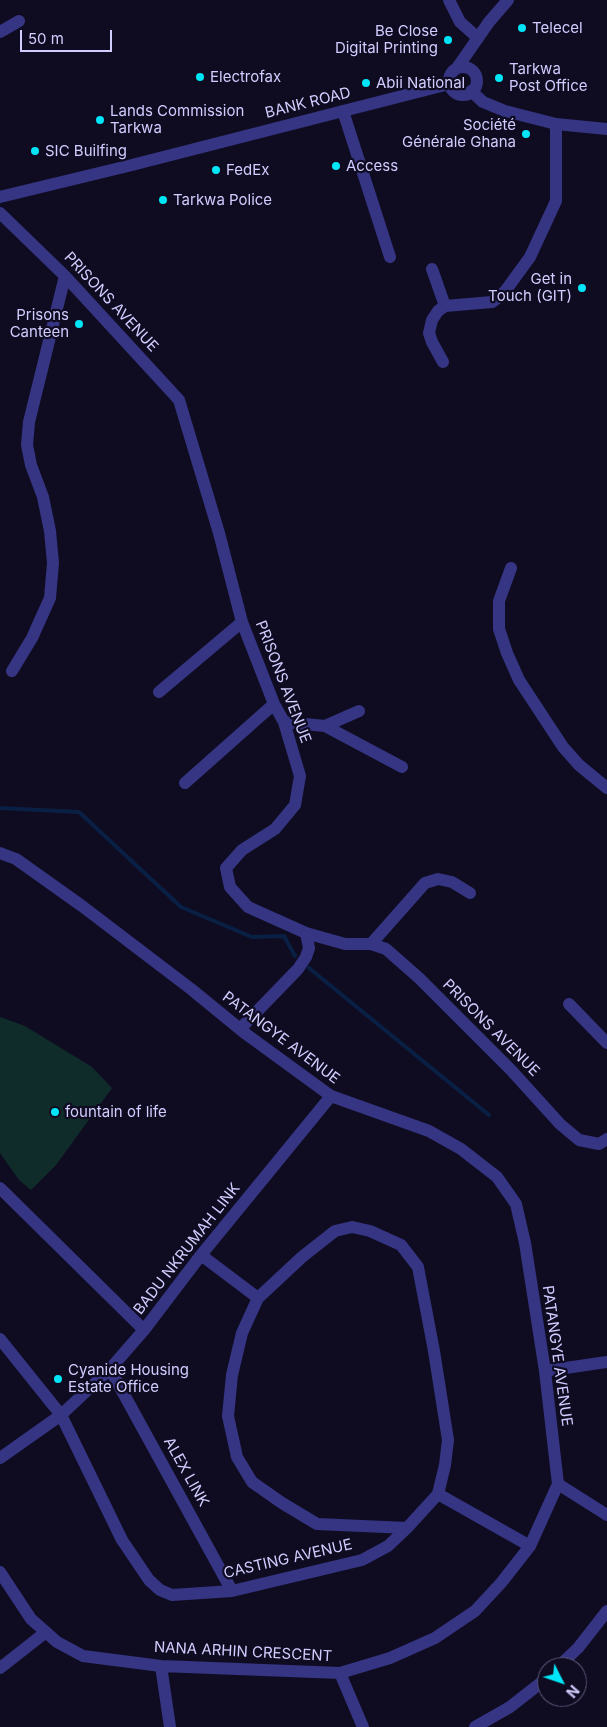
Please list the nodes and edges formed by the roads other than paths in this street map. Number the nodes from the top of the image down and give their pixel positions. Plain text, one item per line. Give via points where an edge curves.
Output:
1 (449, 0) edge
2 (508, 0) edge
3 (19, 21) dead end
4 (0, 32) edge
5 (478, 38) junction
6 (457, 68) junction
7 (450, 84) junction
8 (471, 91) junction
9 (343, 111) junction
10 (556, 124) junction
11 (607, 129) edge
12 (0, 198) edge
13 (0, 213) edge
14 (390, 257) dead end
15 (432, 269) dead end
16 (65, 276) junction
17 (444, 306) junction
18 (443, 362) dead end
19 (511, 568) dead end
20 (242, 622) junction
21 (12, 671) dead end
22 (159, 692) dead end
23 (274, 704) junction
24 (360, 711) dead end
25 (284, 722) junction
26 (325, 726) junction
27 (402, 767) dead end
28 (185, 783) dead end
29 (607, 788) edge
30 (0, 853) edge
31 (470, 893) dead end
32 (306, 933) junction
33 (371, 944) junction
34 (569, 1004) dead end
35 (240, 1029) junction
36 (607, 1043) edge
37 (331, 1096) junction
38 (607, 1139) edge
39 (0, 1188) edge
40 (201, 1255) junction
41 (258, 1298) junction
42 (144, 1330) junction
43 (0, 1339) edge
44 (607, 1362) edge
45 (110, 1369) junction
46 (544, 1371) junction
47 (61, 1415) junction
48 (0, 1458) edge
49 (558, 1484) junction
50 (438, 1494) junction
51 (607, 1515) edge
52 (407, 1528) junction
53 (530, 1546) junction
54 (0, 1572) edge
55 (232, 1591) junction
56 (607, 1611) edge
57 (46, 1632) junction
58 (569, 1657) edge
59 (161, 1666) junction
60 (0, 1668) edge
61 (340, 1673) junction
62 (537, 1686) edge
63 (170, 1727) edge
64 (363, 1727) edge
65 (475, 1727) edge

1 - 5 street via 460,22
2 - 5 street
3 - 4 street
5 - 6 street
6 - 7 street via 452,72
6 - 8 street via 467,67 474,73 476,83
7 - 8 street via 461,94
7 - 9 street, BANK ROAD
8 - 10 street via 484,102 505,111
9 - 12 street, BANK ROAD
9 - 14 street
10 - 11 street
10 - 17 street via 556,201 530,257 506,290 492,302
13 - 16 street, PRISONS AVENUE
15 - 17 street
16 - 20 street, PRISONS AVENUE via 179,400
16 - 21 street via 27,445 30,466 43,497 50,531 53,562 50,598 32,638
17 - 18 street via 432,320 430,333
19 - 29 street via 499,601 499,630 507,654 519,680 563,747
20 - 22 street
20 - 23 street, PRISONS AVENUE
23 - 25 street, PRISONS AVENUE
23 - 28 street
24 - 26 street
25 - 26 street
25 - 32 street, PRISONS AVENUE via 300,776 295,805 275,828 242,850 226,868 230,886 248,907
26 - 27 street
30 - 35 street, PATANGYE AVENUE via 16,860 82,906
31 - 33 street via 452,882 438,879 426,883
32 - 33 street, PRISONS AVENUE via 345,944
32 - 35 street via 309,948 298,969
33 - 38 street, PRISONS AVENUE via 386,949 419,978 579,1140 599,1144
34 - 36 street
35 - 37 street, PATANGYE AVENUE
37 - 40 street, BADU NKRUMAH LINK
37 - 46 street, PATANGYE AVENUE via 429,1131 461,1149 497,1177 516,1204 526,1243
39 - 42 street
40 - 41 street
40 - 42 street, BADU NKRUMAH LINK
41 - 50 street via 335,1231 352,1227 401,1245 418,1267 448,1440 446,1465
41 - 52 street via 242,1333 232,1376 228,1416 237,1456 252,1482 316,1524
42 - 45 street, BADU NKRUMAH LINK
43 - 47 street, CASTING AVENUE
44 - 46 street
45 - 47 street, BADU NKRUMAH LINK
45 - 55 street, ALEX LINK
46 - 49 street, PATANGYE AVENUE
47 - 48 street
47 - 55 street, CASTING AVENUE via 122,1540 149,1580 172,1595
49 - 51 street
49 - 53 street, NANA ARHIN CRESCENT
50 - 52 street, CASTING AVENUE
50 - 53 street
52 - 55 street, CASTING AVENUE via 388,1546 362,1560
53 - 61 street, NANA ARHIN CRESCENT via 475,1612 434,1638 390,1658
54 - 57 street, NANA ARHIN CRESCENT via 31,1619
56 - 58 street
57 - 59 street, NANA ARHIN CRESCENT via 83,1656
57 - 60 street
59 - 61 street, NANA ARHIN CRESCENT
59 - 63 street
61 - 64 street
62 - 65 street via 510,1707

